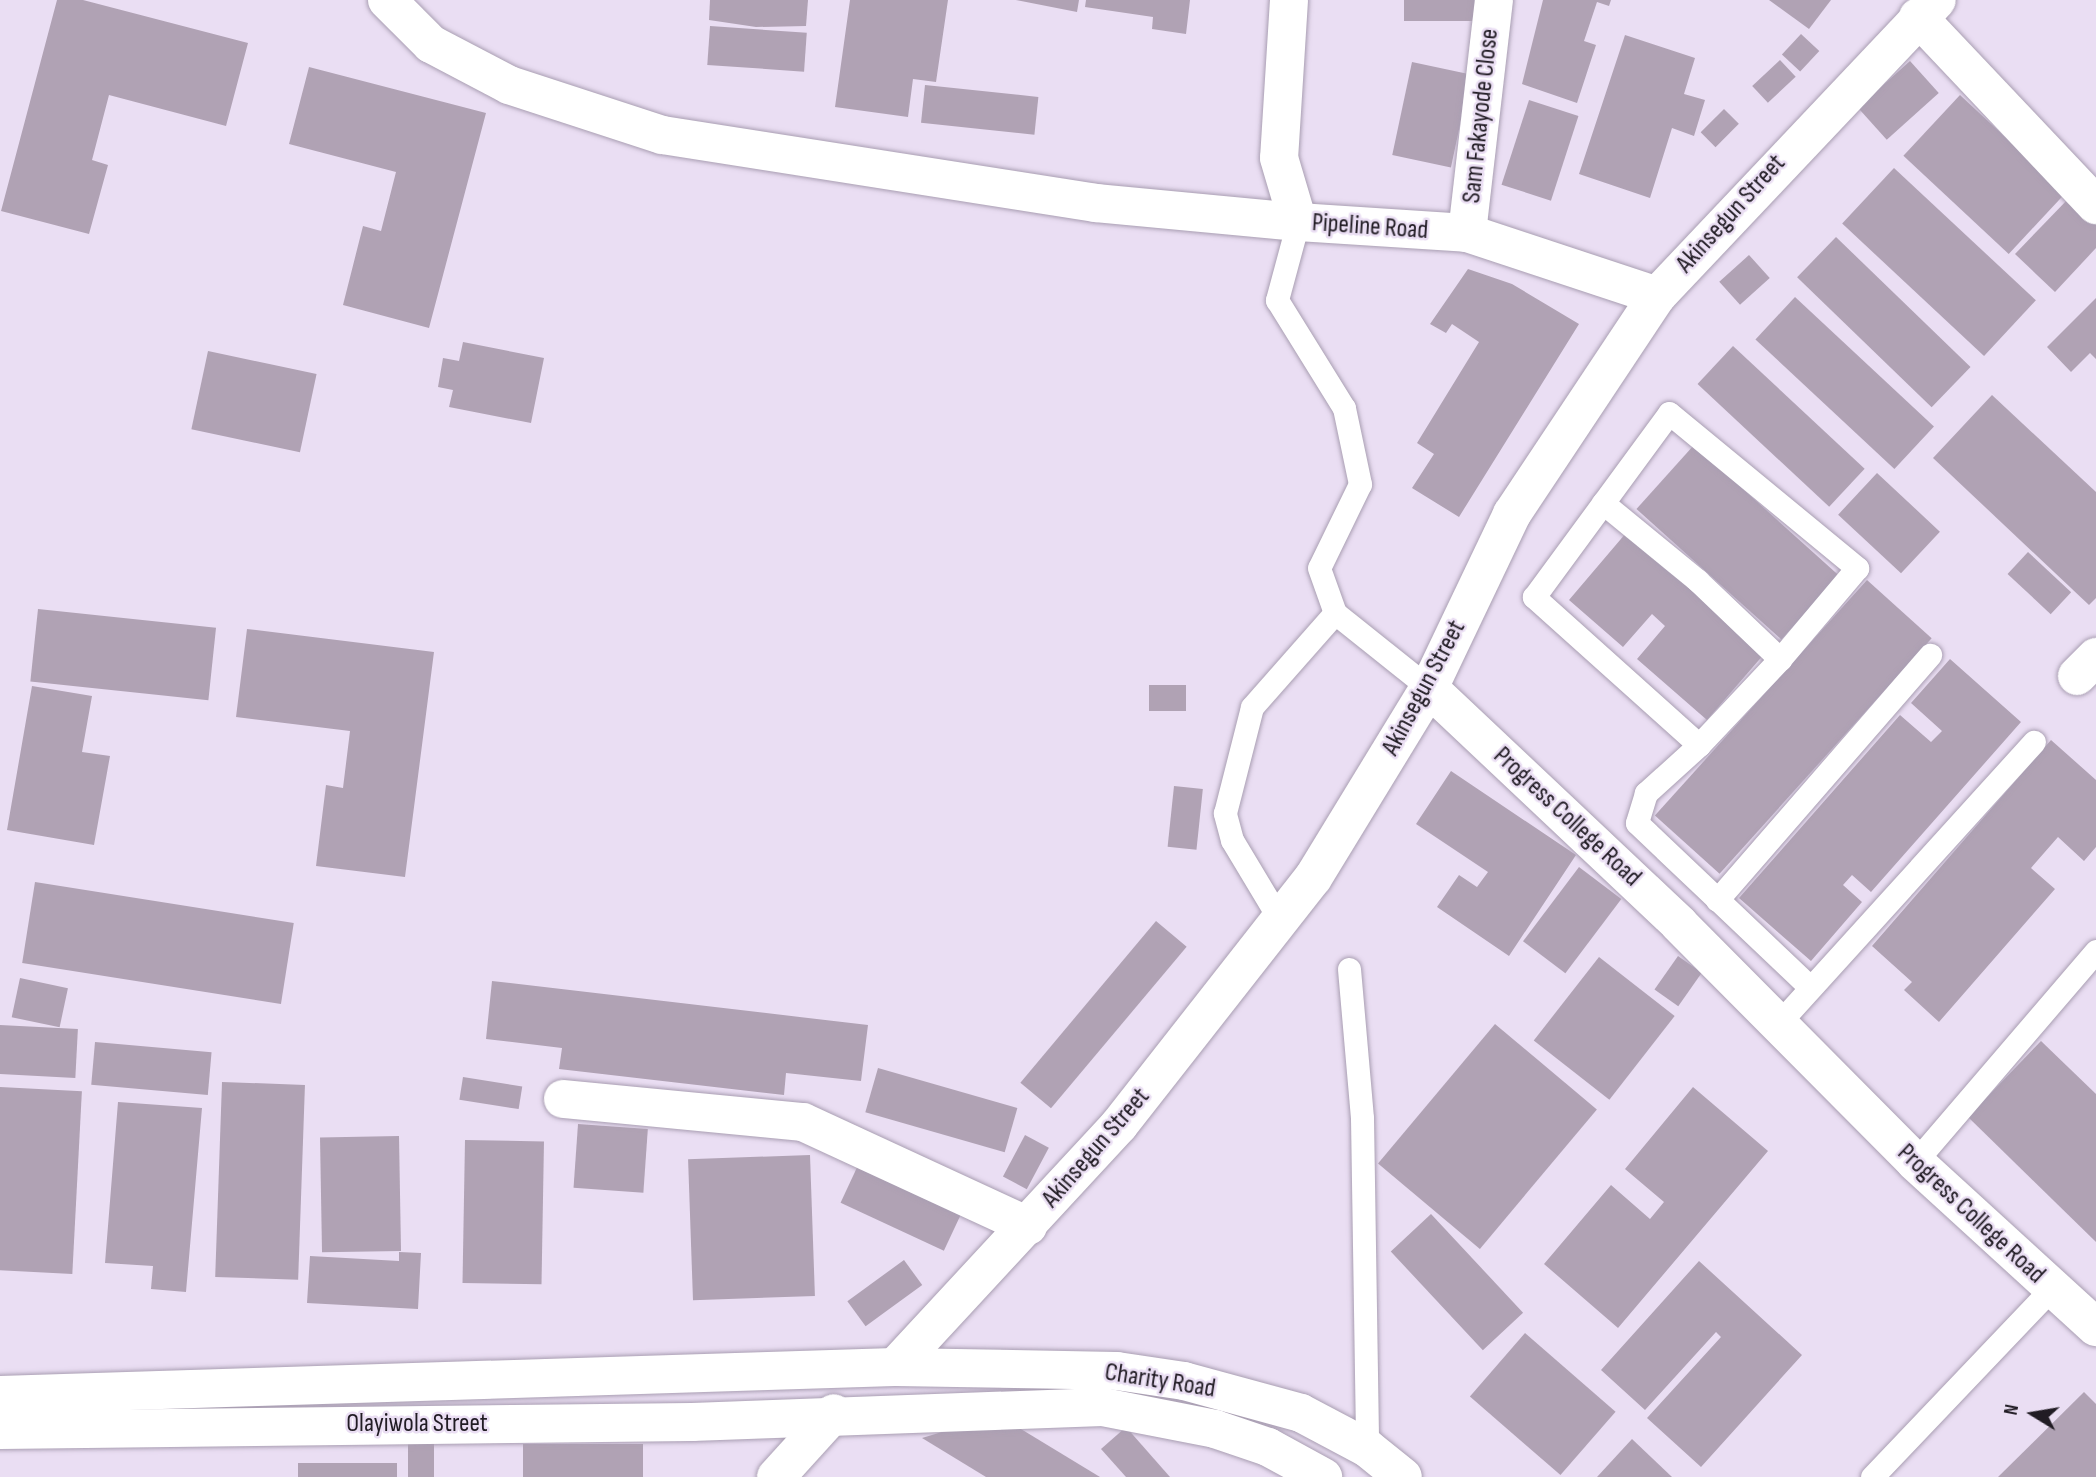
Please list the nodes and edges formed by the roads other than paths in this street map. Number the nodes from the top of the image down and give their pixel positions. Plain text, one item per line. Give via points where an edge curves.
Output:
1 (387, 0) edge
2 (1289, 0) edge
3 (1494, 0) edge
4 (1927, 8) edge
5 (2096, 205) edge
6 (1298, 222) junction
7 (1467, 233) junction
8 (1657, 296) junction
9 (1603, 503) junction
10 (1335, 613) junction
11 (1930, 655) dead end
12 (1780, 659) junction
13 (1429, 688) junction
14 (2034, 742) dead end
15 (1699, 745) junction
16 (1717, 901) junction
17 (1280, 920) junction
18 (2096, 951) edge
19 (1349, 969) dead end
20 (1810, 987) junction
21 (1778, 1024) junction
22 (563, 1099) dead end
23 (1915, 1162) junction
24 (1028, 1226) junction
25 (2051, 1289) junction
26 (2096, 1327) edge
27 (895, 1367) junction
28 (0, 1395) edge
29 (834, 1413) junction
30 (0, 1430) edge
31 (1366, 1463) edge
32 (776, 1477) edge
33 (1323, 1477) edge
34 (1403, 1477) edge
35 (1872, 1477) edge

1 - 6 street via 431,44 509,85 662,135 1096,203
2 - 6 street, Pipeline Road via 1279,158
3 - 7 street, Sam Fakayode Close
4 - 5 street
4 - 8 street, Akinsegun Street
6 - 7 street, Pipeline Road
6 - 10 lane via 1277,300 1344,408 1360,484 1319,568
7 - 8 street, Pipeline Road
8 - 13 street, Akinsegun Street via 1512,514
9 - 12 lane via 1697,580
9 - 12 lane via 1669,413 1857,568
9 - 15 lane via 1534,597
10 - 13 lane, Progress College Road
10 - 17 lane via 1252,707 1225,813 1232,840
11 - 16 lane
12 - 15 lane
13 - 17 street, Akinsegun Street via 1313,878
13 - 21 street, Progress College Road
14 - 20 lane
15 - 16 lane via 1646,793 1637,823
16 - 20 lane
17 - 24 street, Akinsegun Street via 1119,1125
18 - 23 lane
19 - 31 lane via 1362,1118
20 - 21 lane
21 - 23 street, Progress College Road
22 - 24 street via 803,1122
23 - 25 street, Progress College Road
24 - 27 street, Akinsegun Street
25 - 26 street, Progress College Road
25 - 35 lane
27 - 28 street, Charity Road
27 - 31 street, Charity Road via 1117,1371 1184,1381 1301,1413
29 - 30 street, Olayiwola Street via 692,1422
29 - 32 street
29 - 33 street, Charity Road via 1103,1407 1215,1429 1268,1447
31 - 34 street, Charity Road

